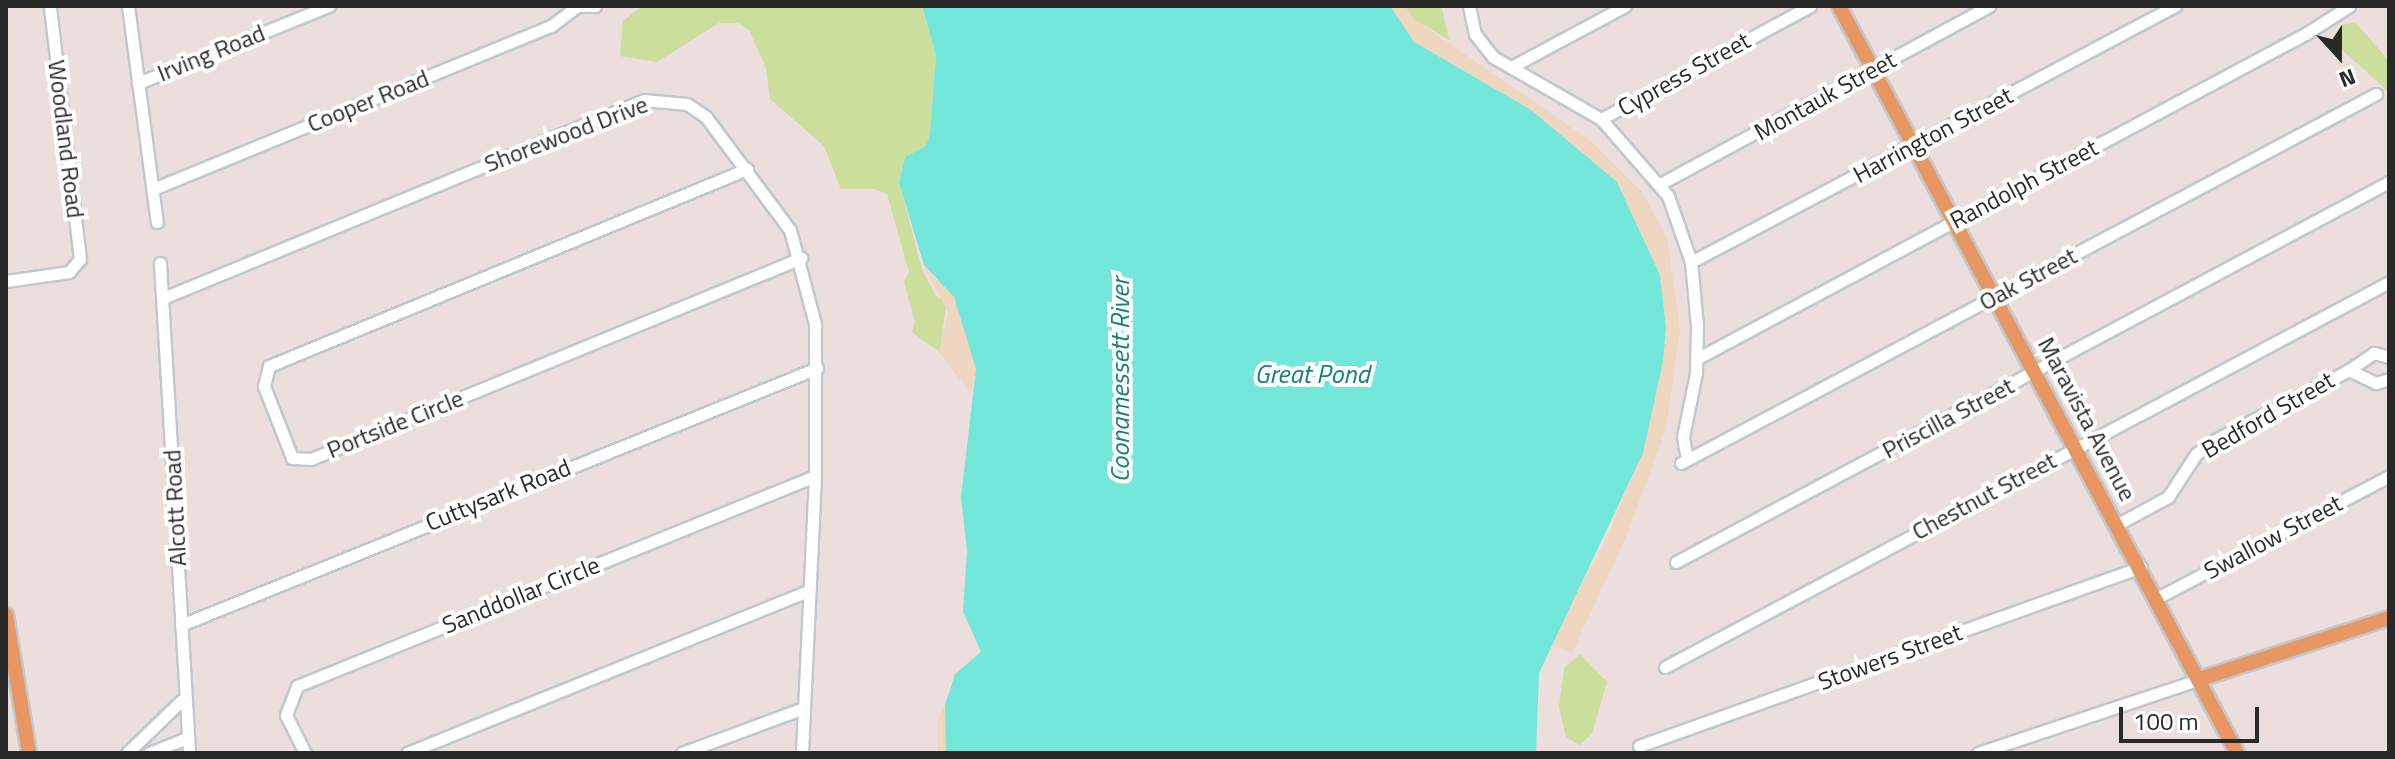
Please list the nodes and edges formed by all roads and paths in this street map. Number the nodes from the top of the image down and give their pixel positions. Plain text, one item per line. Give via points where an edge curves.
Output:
1 (50, 6) edge
2 (128, 6) edge
3 (329, 6) edge
4 (580, 6) edge
5 (595, 6) edge
6 (1469, 6) edge
7 (1625, 6) edge
8 (1810, 6) edge
9 (1839, 6) edge
10 (1989, 6) edge
11 (2175, 6) edge
12 (2349, 6) edge
13 (1513, 66) junction
14 (1873, 69) junction
15 (138, 83) junction
16 (2376, 94) dead end
17 (1601, 119) junction
18 (1914, 146) junction
19 (747, 169) junction
20 (2389, 182) edge
21 (1660, 184) junction
22 (153, 189) junction
23 (1954, 221) junction
24 (157, 222) dead end
25 (801, 258) junction
26 (1691, 262) junction
27 (160, 263) dead end
28 (6, 281) edge
29 (2389, 282) edge
30 (1996, 296) junction
31 (163, 298) junction
32 (2389, 357) edge
33 (1698, 358) junction
34 (817, 368) junction
35 (2349, 370) junction
36 (2036, 371) junction
37 (2389, 379) edge
38 (2076, 447) junction
39 (815, 476) junction
40 (2389, 476) edge
41 (2118, 524) junction
42 (1676, 562) dead end
43 (2141, 567) junction
44 (808, 591) junction
45 (2157, 598) junction
46 (6, 615) edge
47 (2389, 618) edge
48 (181, 625) junction
49 (1665, 667) dead end
50 (2200, 679) junction
51 (182, 700) junction
52 (801, 709) junction
53 (187, 738) junction
54 (1639, 746) dead end
55 (29, 753) edge
56 (127, 753) edge
57 (149, 753) edge
58 (189, 753) edge
59 (305, 753) edge
60 (407, 753) edge
61 (682, 753) edge
62 (802, 753) edge
63 (1978, 753) edge
64 (2237, 753) edge

1 - 28 street, Woodland Road via 81,254 73,269
2 - 15 street
3 - 15 street, Irving Road
4 - 5 street, Cooper Road
4 - 22 street, Cooper Road via 551,26
6 - 13 street via 1484,47
7 - 13 street
8 - 17 street, Cypress Street
9 - 14 main road, Maravista Avenue
10 - 14 street, Montauk Street
11 - 18 street, Harrington Street
12 - 23 street, Randolph Street
13 - 17 street
14 - 18 main road, Maravista Avenue
14 - 21 street, Montauk Street
15 - 22 street
16 - 30 street, Oak Street
17 - 21 street
18 - 23 main road, Maravista Avenue
18 - 26 street, Harrington Street
19 - 25 street, Shorewood Drive via 781,215
19 - 25 street, Portside Circle via 269,366 264,386 292,458 311,459
19 - 31 street, Shorewood Drive via 706,117 687,104 663,98 627,106
20 - 36 street, Priscilla Street
21 - 26 street
22 - 24 street
23 - 30 main road, Maravista Avenue
23 - 33 street, Randolph Street
25 - 34 street, Shorewood Drive via 815,324
26 - 33 street
27 - 31 street, Alcott Road
29 - 38 street, Chestnut Street
30 - 33 street, Oak Street via 1684,461 1683,437
30 - 36 main road, Maravista Avenue
31 - 48 street, Alcott Road
32 - 35 street, Bedford Street via 2374,353
34 - 39 street, Shorewood Drive
34 - 48 street, Cuttysark Road
35 - 37 street, Bedford Street via 2376,383
35 - 41 street, Bedford Street via 2215,440 2196,454 2168,497
36 - 38 main road, Maravista Avenue
36 - 42 street, Priscilla Street
38 - 41 main road, Maravista Avenue
38 - 49 street, Chestnut Street
39 - 44 street, Shorewood Drive
39 - 59 street, Sanddollar Circle via 297,686 288,698 286,715
40 - 45 street, Swallow Street
41 - 43 main road, Maravista Avenue
43 - 45 main road, Maravista Avenue
43 - 54 street, Stowers Street
44 - 52 street, Shorewood Drive
44 - 60 street
45 - 50 main road, Maravista Avenue
46 - 55 main road
47 - 50 main road
48 - 51 street, Alcott Road
50 - 63 street
50 - 64 main road, Maravista Avenue
51 - 53 street, Alcott Road
51 - 56 street
52 - 61 street
52 - 62 street, Shorewood Drive
53 - 57 street
53 - 58 street, Alcott Road

